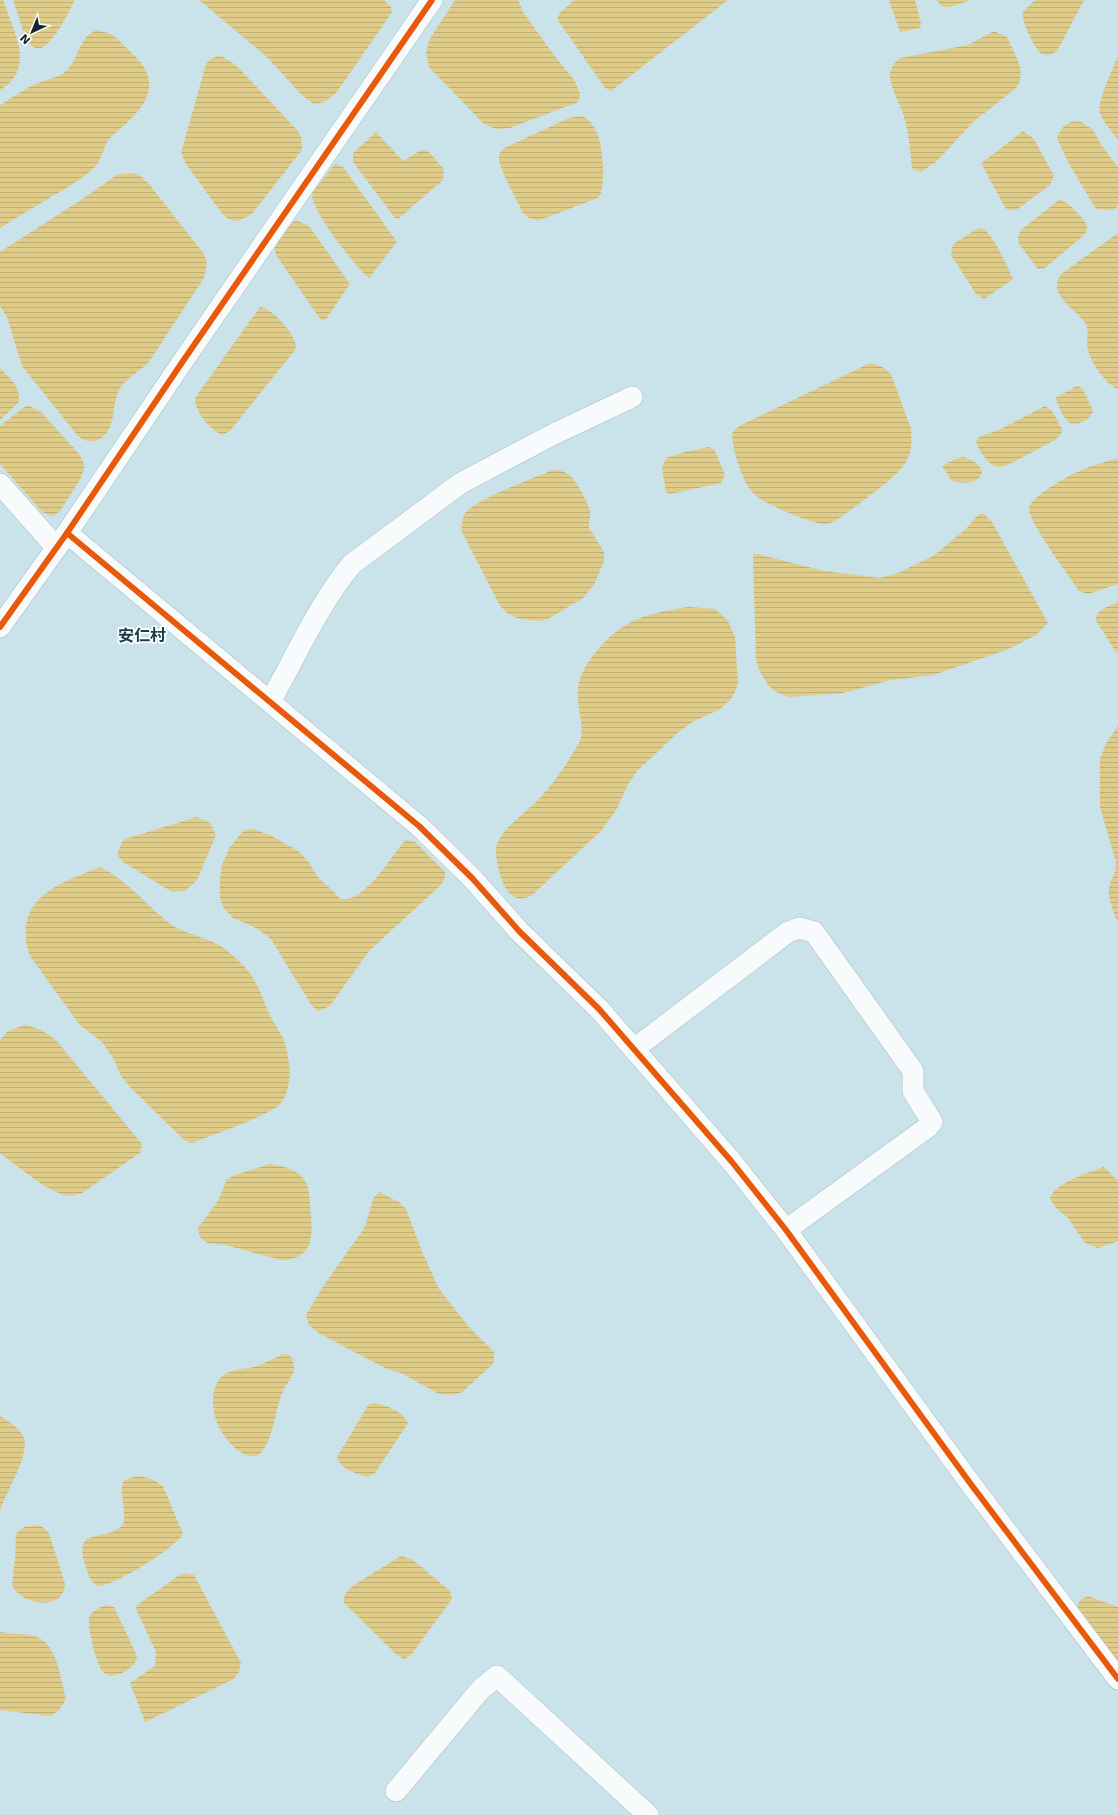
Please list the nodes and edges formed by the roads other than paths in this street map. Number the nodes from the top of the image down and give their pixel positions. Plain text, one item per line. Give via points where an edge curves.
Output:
1 (432, 0) edge
2 (632, 397) dead end
3 (0, 484) edge
4 (62, 540) junction
5 (0, 627) edge
6 (270, 702) junction
7 (634, 1049) junction
8 (786, 1230) junction
9 (1118, 1680) edge
10 (396, 1791) dead end
11 (648, 1815) edge

1 - 4 street
2 - 6 street via 461,483 352,564 327,599
3 - 4 street
4 - 5 street
4 - 6 street
6 - 7 street via 448,853 519,931 599,1009
7 - 8 street via 732,1162
7 - 8 street via 788,932 799,928 814,932 913,1071 913,1091 932,1122 928,1128
8 - 9 street via 970,1483
10 - 11 street via 481,1689 497,1676

